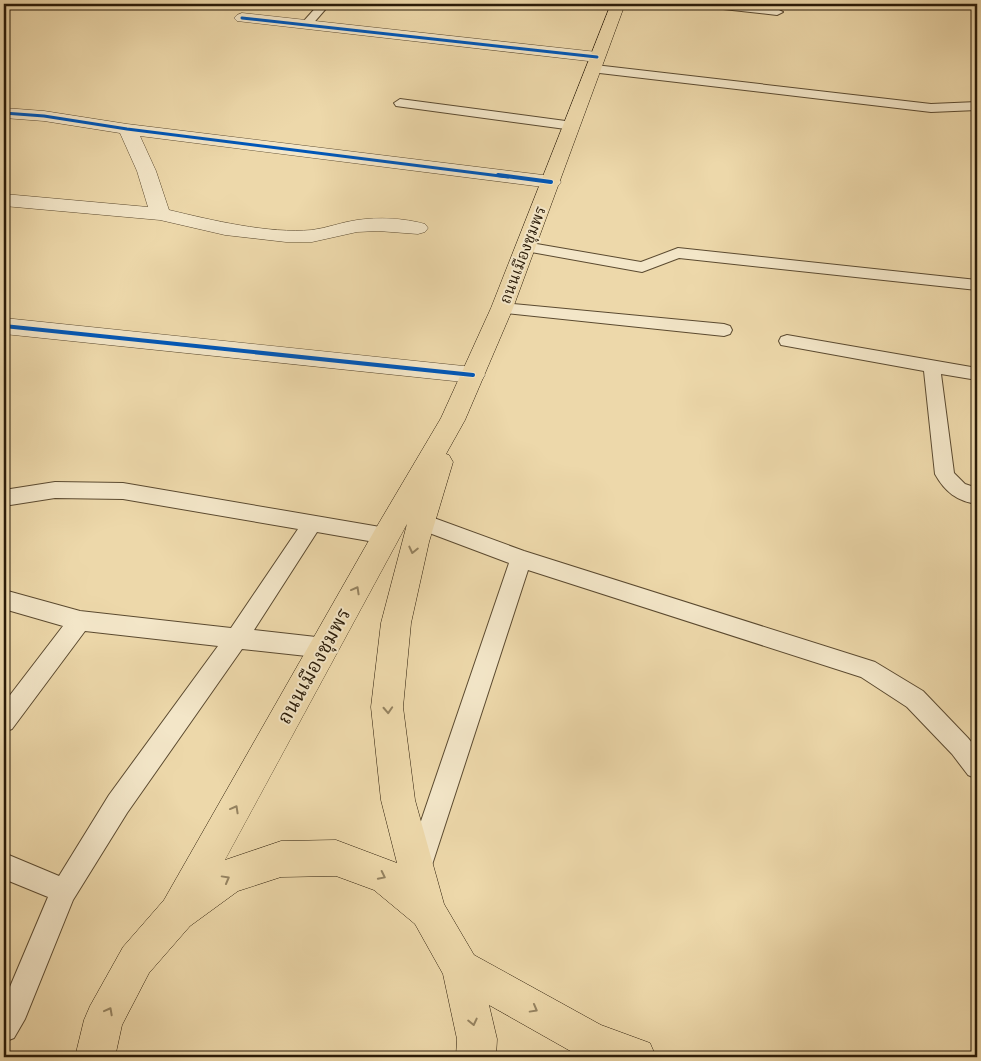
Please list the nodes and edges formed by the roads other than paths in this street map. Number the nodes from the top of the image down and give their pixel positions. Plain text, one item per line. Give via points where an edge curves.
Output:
1 (325, 4) edge
2 (357, 4) edge
3 (618, 4) edge
4 (706, 4) edge
5 (389, 6) dead end
6 (777, 12) dead end
7 (242, 18) dead end
8 (306, 25) junction
9 (596, 63) junction
10 (400, 103) dead end
11 (977, 106) edge
12 (4, 113) edge
13 (573, 126) junction
14 (127, 129) junction
15 (551, 182) junction
16 (4, 200) edge
17 (160, 214) junction
18 (418, 228) dead end
19 (525, 247) junction
20 (977, 285) edge
21 (502, 308) junction
22 (4, 326) edge
23 (724, 330) dead end
24 (786, 341) dead end
25 (932, 367) junction
26 (977, 374) edge
27 (473, 375) junction
28 (453, 420) junction
29 (977, 496) edge
30 (4, 498) edge
31 (423, 522) junction
32 (312, 524) junction
33 (386, 536) junction
34 (521, 559) junction
35 (4, 599) edge
36 (80, 620) junction
37 (237, 638) junction
38 (325, 648) junction
39 (4, 721) edge
40 (977, 768) edge
41 (4, 866) edge
42 (417, 871) junction
43 (64, 891) junction
44 (428, 911) junction
45 (177, 913) junction
46 (461, 968) junction
47 (4, 1028) edge
48 (95, 1057) edge
49 (476, 1057) edge
50 (636, 1057) edge

1 - 8 lane
2 - 5 lane
3 - 9 main road, ถนนเมืองชุมพร
4 - 6 lane
7 - 8 street
8 - 9 street
9 - 11 lane via 932,108
9 - 13 main road, ถนนเมืองชุมพร
10 - 13 lane
12 - 14 street
13 - 15 main road, ถนนเมืองชุมพร
14 - 15 street
14 - 17 street via 149,176
15 - 19 main road, ถนนเมืองชุมพร
16 - 17 street
17 - 18 street via 225,230 286,236 312,236 357,226
19 - 20 lane via 642,267 678,252
19 - 21 main road, ถนนเมืองชุมพร
21 - 23 lane
21 - 27 main road, ถนนเมืองชุมพร
22 - 27 street
24 - 25 lane
25 - 26 lane
25 - 29 lane via 945,474 951,485 962,494
27 - 28 main road, ถนนเมืองชุมพร
28 - 31 main road, ถนนเมืองชุมพร
28 - 33 main road, ถนนเมืองชุมพร
30 - 32 lane via 55,490 123,491
31 - 34 lane
31 -> 42 main road, ถนนเมืองชุมพร via 415,542 396,623 388,707 398,800
32 - 33 lane
32 - 37 lane
38 -> 33 main road, ถนนเมืองชุมพร
34 - 40 lane via 867,669 915,699
34 - 42 lane
35 - 36 lane
36 - 37 lane
36 - 39 lane
37 - 38 lane
37 - 43 lane via 118,804
45 -> 38 main road, ถนนเมืองชุมพร
41 - 43 lane
42 - 44 main road, ถนนเมืองชุมพร
43 - 47 lane
45 -> 44 main road via 228,877 282,859 336,858 385,876
44 - 46 main road
48 -> 45 main road via 104,1020 136,960
46 -> 49 main road via 477,1039
46 -> 50 main road via 592,1042

